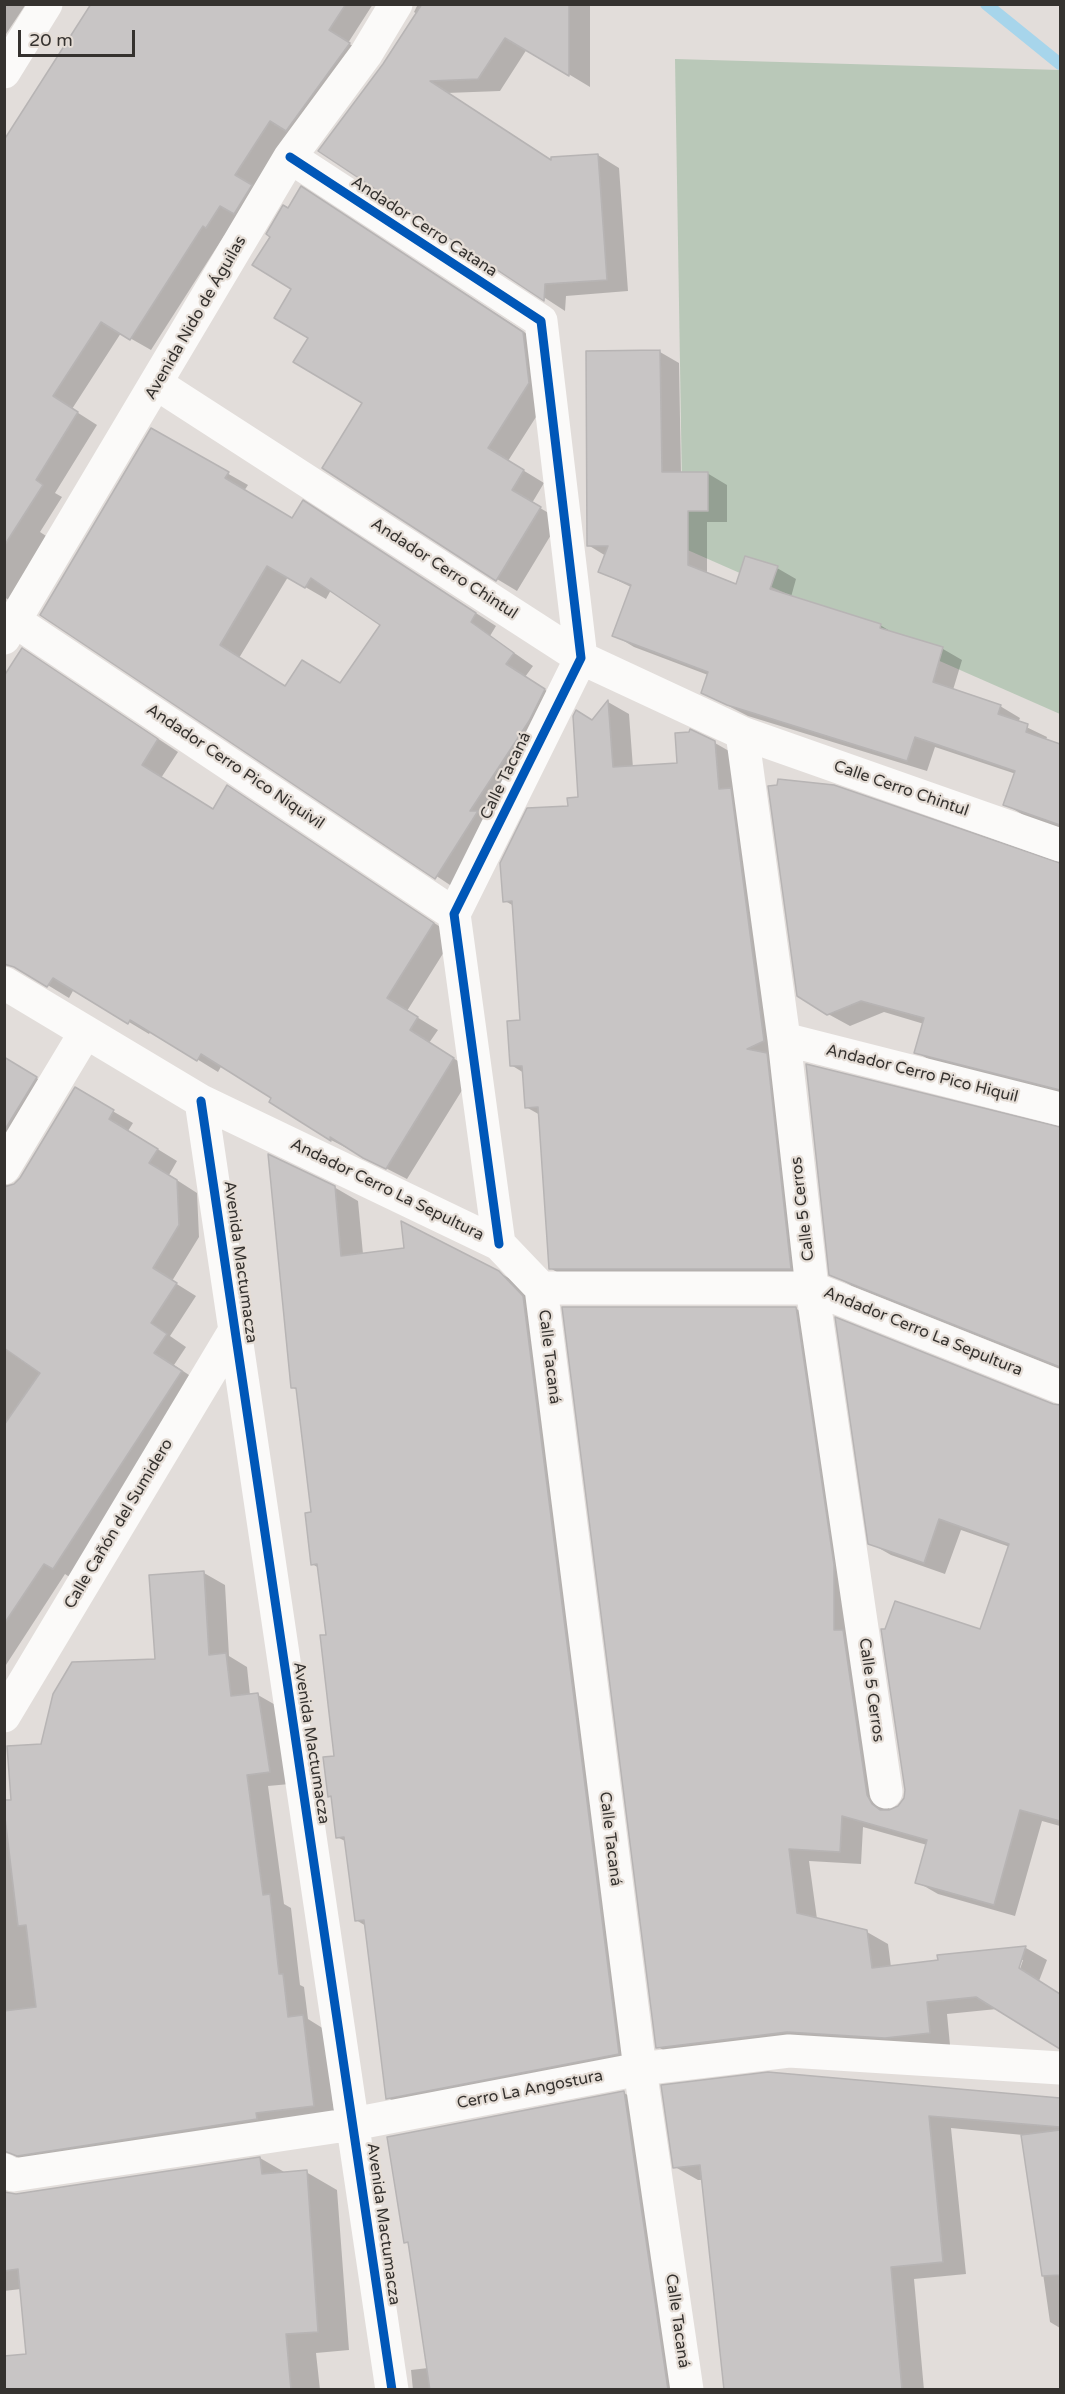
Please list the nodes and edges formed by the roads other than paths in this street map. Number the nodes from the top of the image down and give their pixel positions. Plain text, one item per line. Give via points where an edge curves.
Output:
1 (46, 4) edge
2 (396, 4) edge
3 (4, 72) edge
4 (290, 157) junction
5 (157, 384) junction
6 (10, 629) edge
7 (581, 658) junction
8 (742, 733) junction
9 (1060, 845) edge
10 (454, 914) junction
11 (4, 983) edge
12 (85, 1033) junction
13 (784, 1039) junction
14 (201, 1101) junction
15 (1060, 1109) edge
16 (4, 1168) edge
17 (499, 1244) junction
18 (540, 1288) junction
19 (813, 1288) junction
20 (234, 1332) junction
21 (1060, 1387) edge
22 (4, 1716) edge
23 (886, 1792) dead end
24 (1060, 2068) edge
25 (640, 2069) junction
26 (353, 2124) junction
27 (4, 2170) edge
28 (392, 2390) edge
29 (687, 2390) edge

1 - 3 street
2 - 4 street, Avenida Nido de Águilas via 366,54
4 - 5 street, Avenida Nido de Águilas
4 - 7 street, Andador Cerro Catana via 541,321
5 - 6 street, Avenida Nido de Águilas
5 - 7 street, Andador Cerro Chintul
6 - 10 street, Andador Cerro Pico Niquivil
7 - 8 street, Andador Cerro Chintul
7 - 10 street, Calle Tacaná
8 - 9 street, Calle Cerro Chintul
8 - 13 street, Calle 5 Cerros
10 - 17 street
11 - 12 street, Andador Cerro La Sepultura
12 - 14 street, Andador Cerro La Sepultura
12 - 16 street
13 - 15 street, Andador Cerro Pico Hiquil
13 - 19 street, Calle 5 Cerros
14 - 17 street, Andador Cerro La Sepultura
14 - 20 street, Avenida Mactumacza
17 - 18 street, Andador Cerro La Sepultura
18 - 19 street, Andador Cerro La Sepultura
18 - 25 street, Calle Tacaná
19 - 21 street, Andador Cerro La Sepultura
19 - 23 street, Calle 5 Cerros
20 - 22 street, Calle Cañón del Sumidero
20 - 26 street, Avenida Mactumacza
24 - 25 street, Cerro La Angostura via 789,2051
25 - 26 street, Cerro La Angostura
25 - 29 street, Calle Tacaná
26 - 27 street, Cerro La Angostura via 13,2175
26 - 28 street, Avenida Mactumacza

